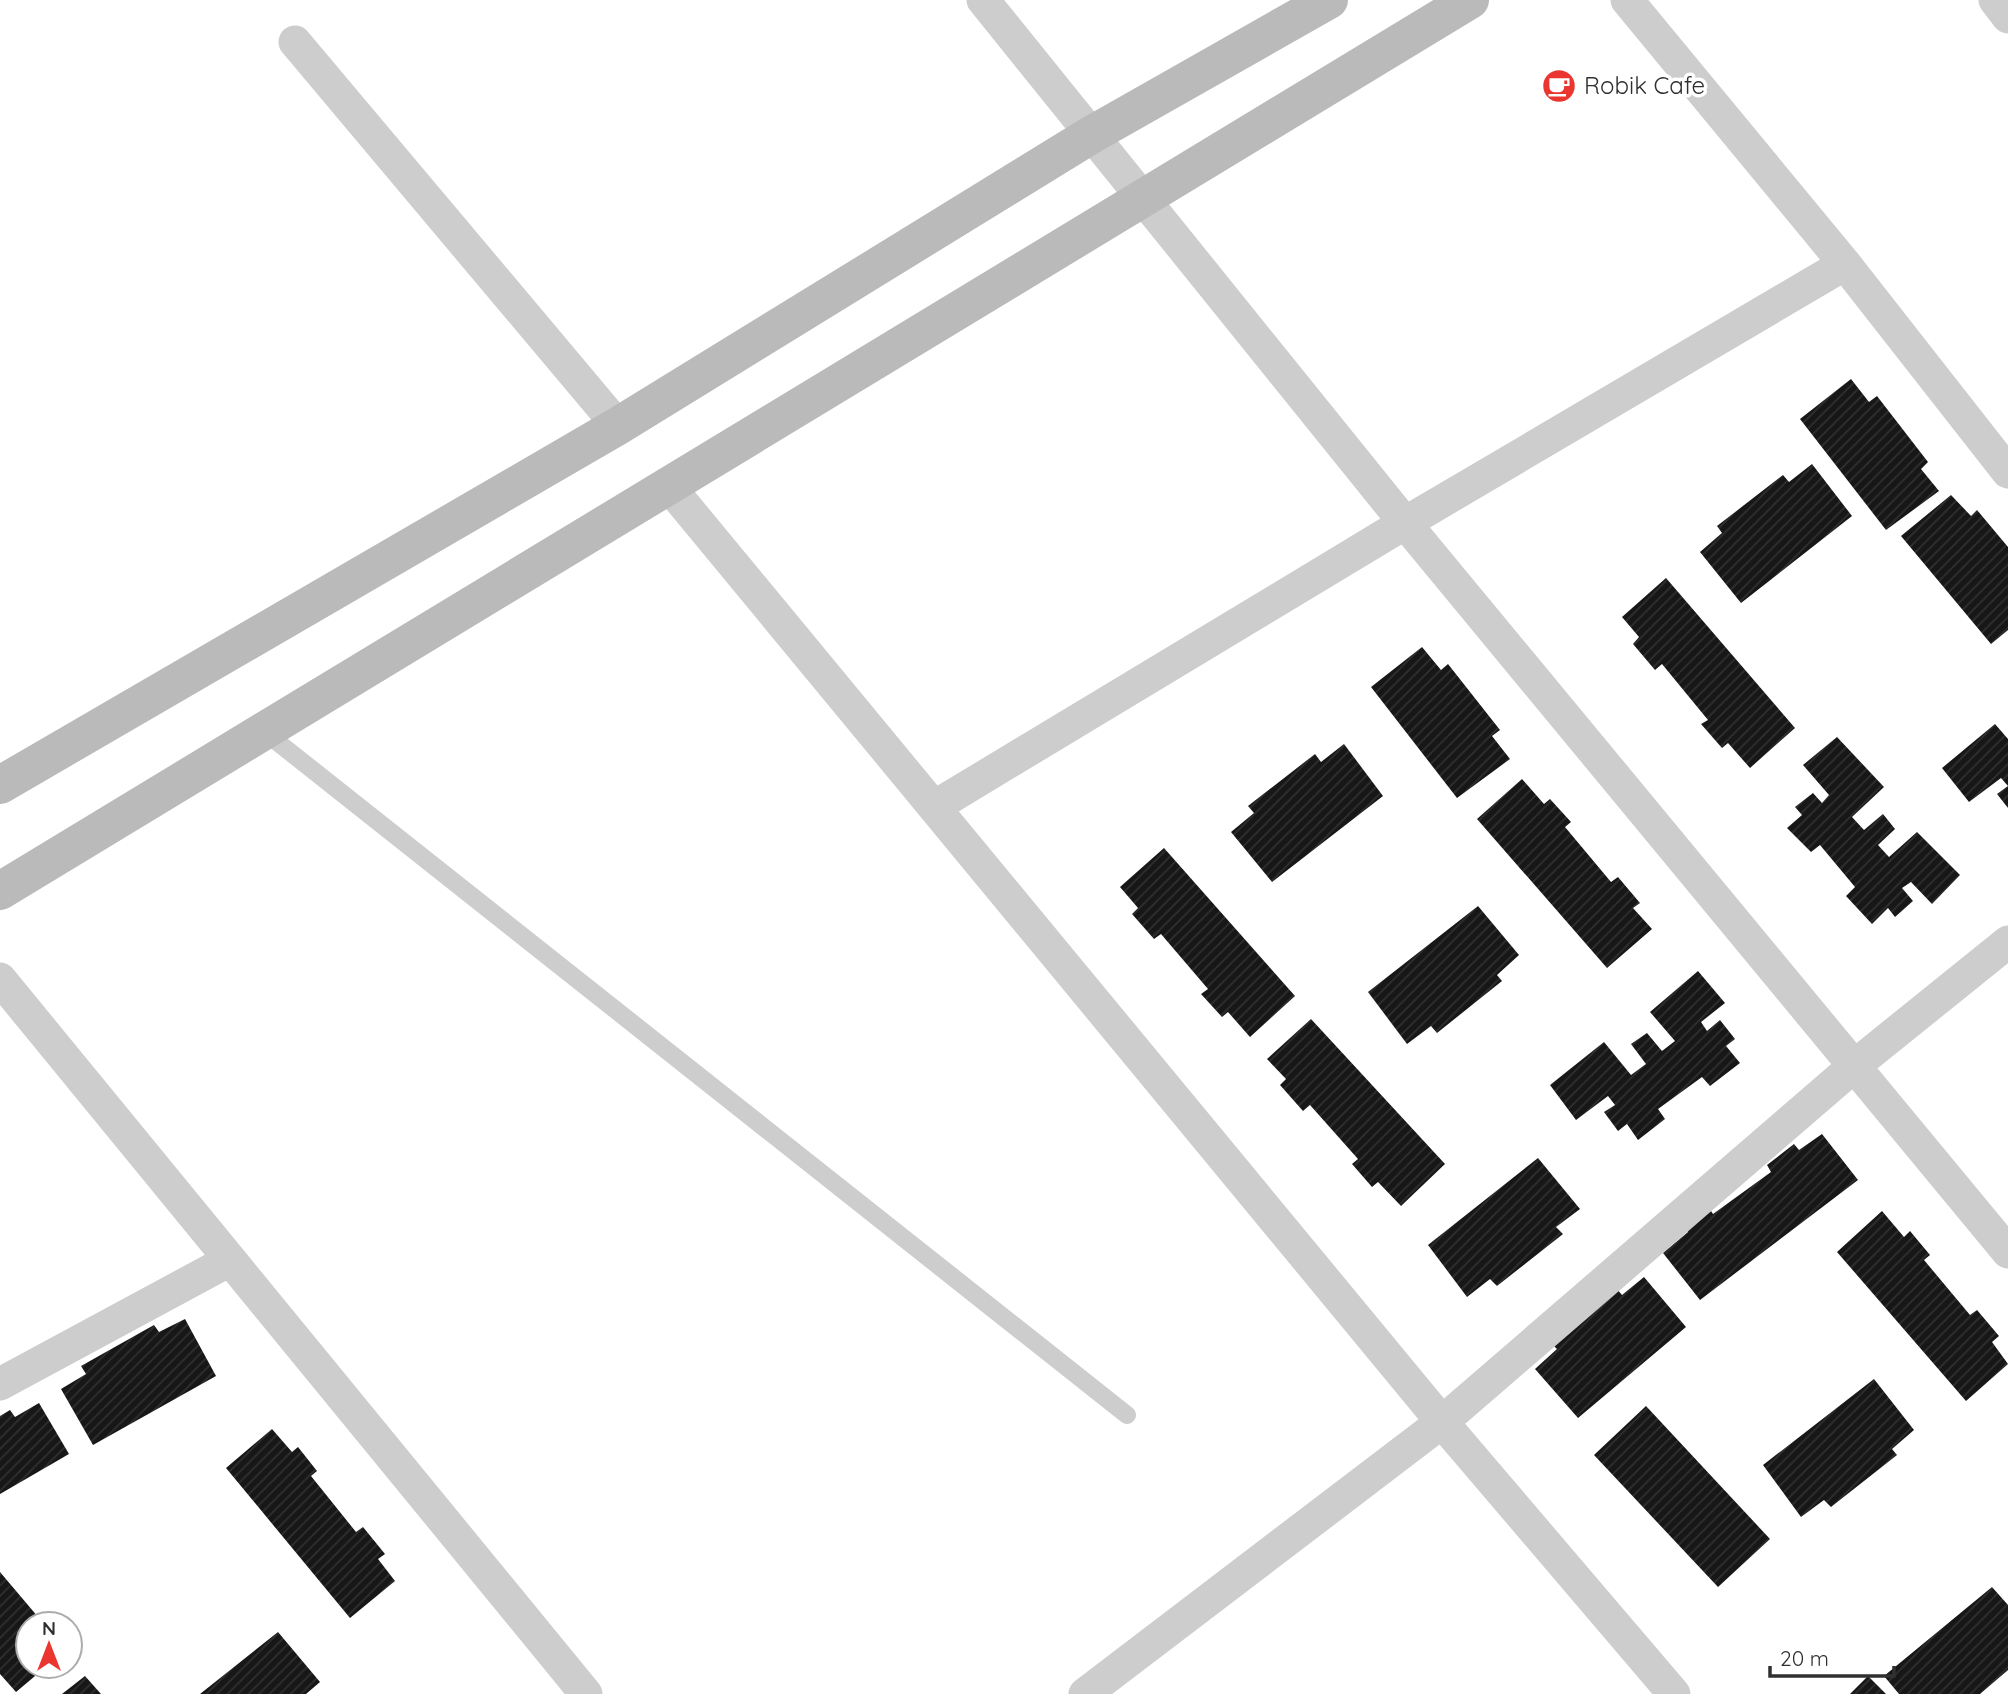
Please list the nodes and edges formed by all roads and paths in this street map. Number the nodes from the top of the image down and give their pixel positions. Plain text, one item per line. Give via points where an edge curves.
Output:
1 (983, 0) edge
2 (1328, 0) edge
3 (1470, 0) edge
4 (1627, 0) edge
5 (1995, 0) edge
6 (2008, 17) edge
7 (295, 42) dead end
8 (1091, 135) junction
9 (1140, 196) junction
10 (1845, 264) junction
11 (618, 426) junction
12 (2008, 472) edge
13 (667, 484) junction
14 (1405, 523) junction
15 (265, 733) junction
16 (0, 785) edge
17 (934, 807) junction
18 (0, 891) edge
19 (2008, 942) edge
20 (0, 979) edge
21 (1853, 1067) junction
22 (2008, 1252) edge
23 (228, 1261) junction
24 (0, 1384) edge
25 (1127, 1415) dead end
26 (1442, 1422) junction
27 (586, 1694) edge
28 (1085, 1694) edge
29 (1674, 1694) edge

1 - 8 street
2 - 8 street
3 - 9 street
4 - 10 street
5 - 6 street
7 - 11 street
8 - 9 street
8 - 11 street
9 - 13 street
9 - 14 street
10 - 12 street
10 - 14 street
11 - 16 street
13 - 15 street
13 - 17 street
14 - 17 street
14 - 21 street
15 - 18 street
15 - 25 lane
17 - 26 street
19 - 21 street
20 - 23 street
21 - 22 street
21 - 26 street
23 - 24 street
23 - 27 street
26 - 28 street
26 - 29 street

